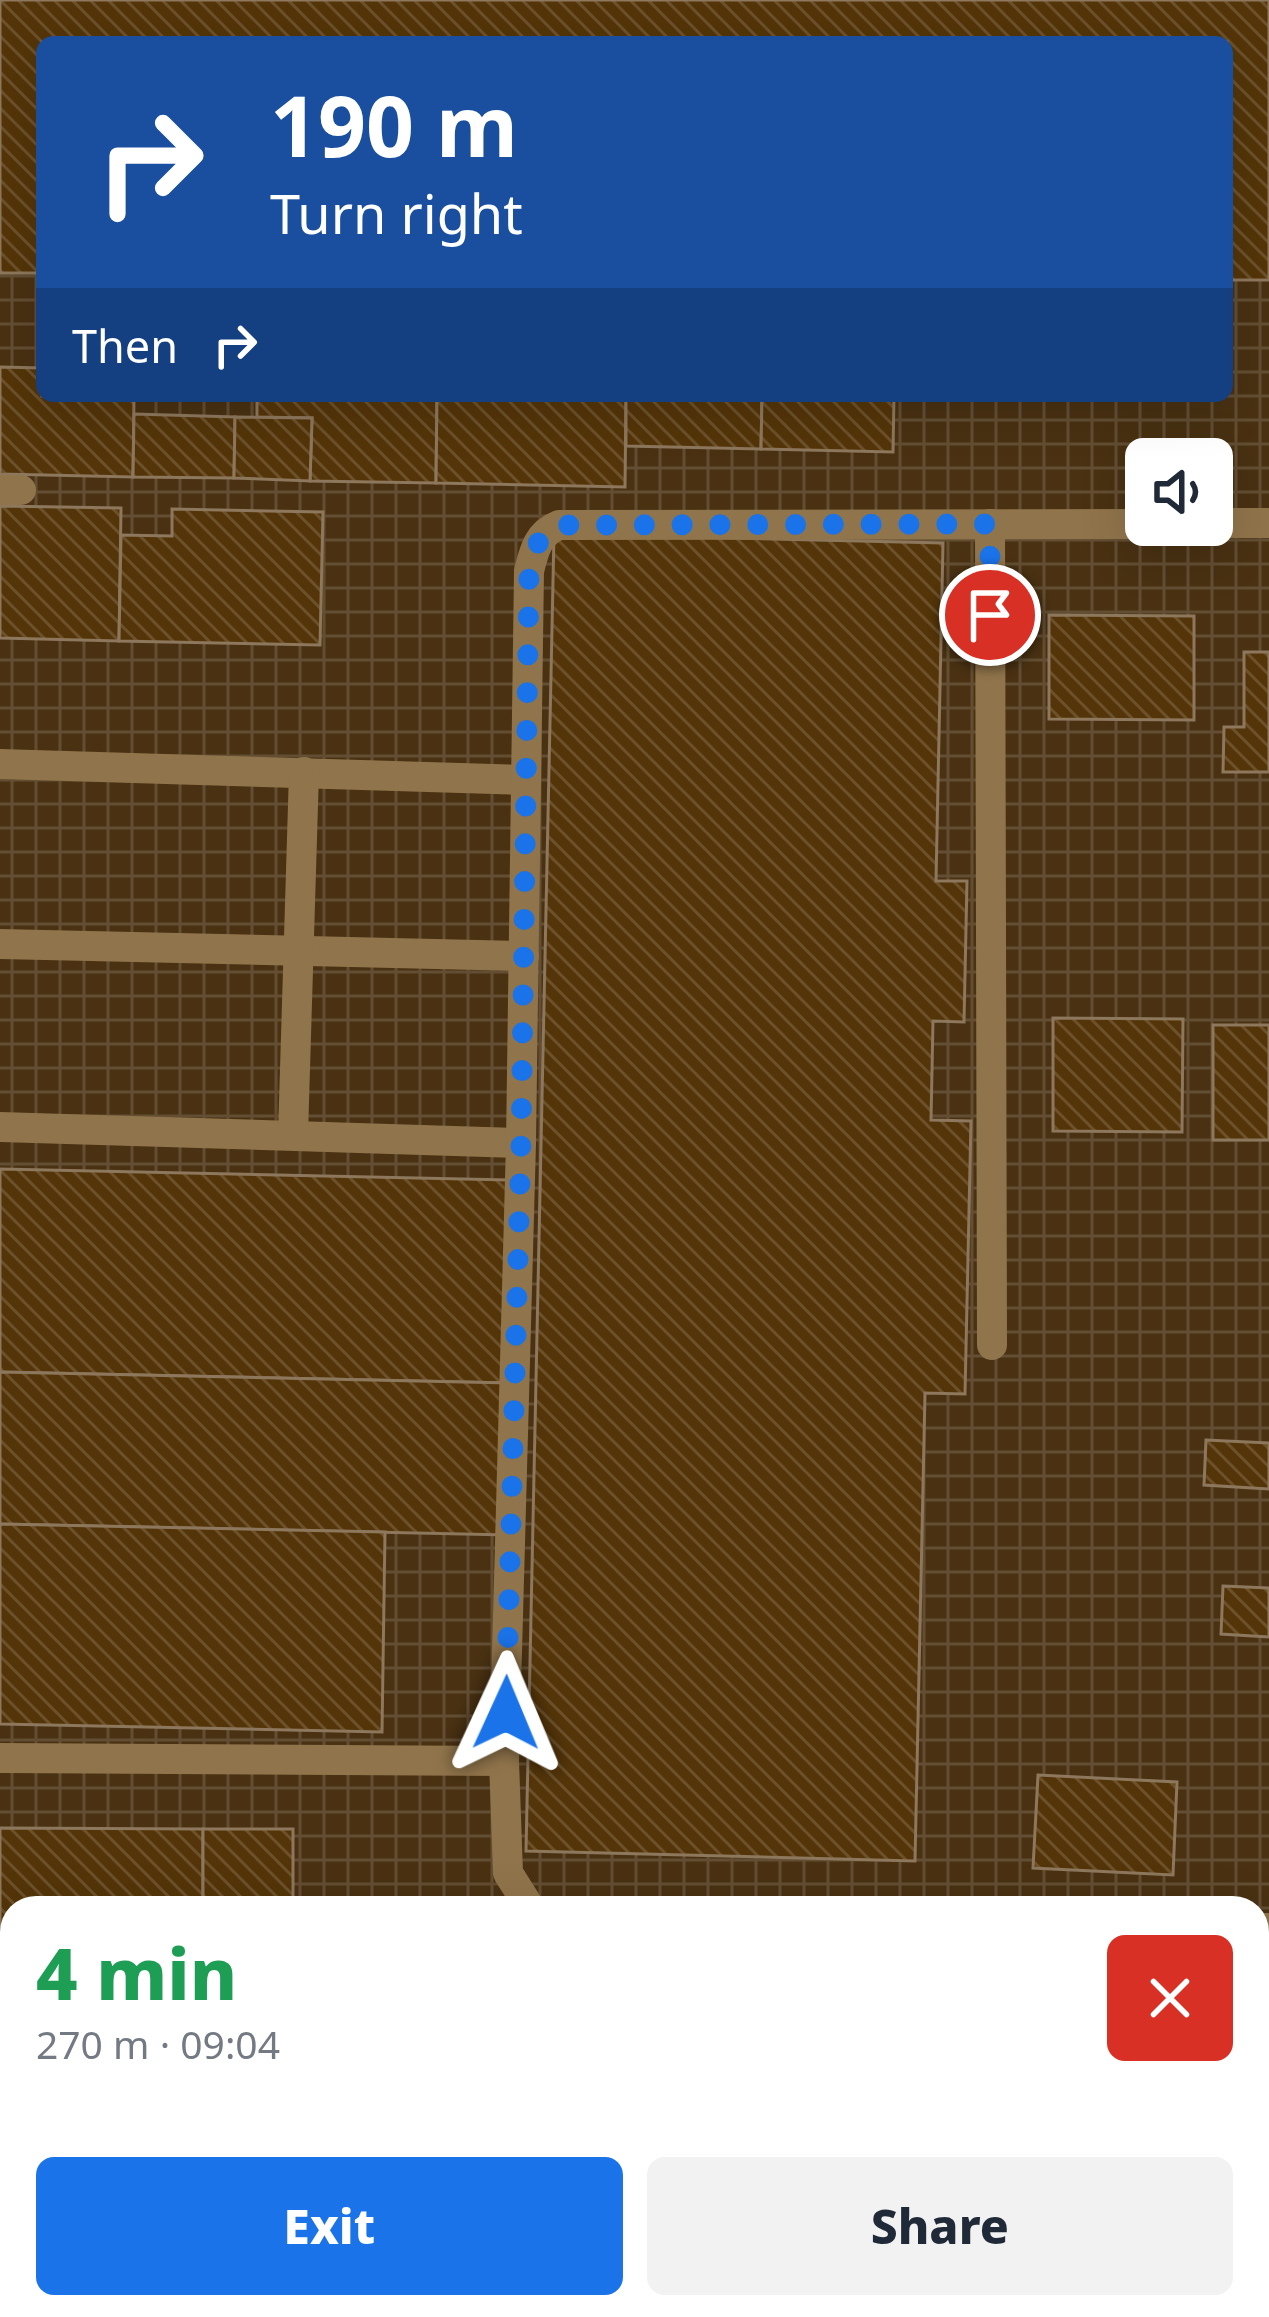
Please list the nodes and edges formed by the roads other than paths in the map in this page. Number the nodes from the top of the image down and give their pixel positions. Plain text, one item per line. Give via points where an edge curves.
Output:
1 (1269, 523) edge
2 (990, 524) junction
3 (1125, 524) edge
4 (1233, 524) edge
5 (0, 764) edge
6 (304, 772) junction
7 (526, 780) junction
8 (0, 944) edge
9 (299, 950) junction
10 (524, 956) junction
11 (0, 1127) edge
12 (293, 1135) junction
13 (521, 1143) junction
14 (992, 1345) dead end
15 (0, 1758) edge
16 (504, 1761) junction
17 (522, 1896) edge

1 - 4 lane
2 - 3 lane
2 - 7 lane via 546,530 529,571
2 - 14 lane
5 - 6 lane
6 - 7 lane
6 - 9 lane
7 - 10 lane
8 - 9 lane
9 - 10 lane
9 - 12 lane
10 - 13 lane
11 - 12 lane
12 - 13 lane
13 - 16 lane
15 - 16 lane
16 - 17 lane via 508,1873

